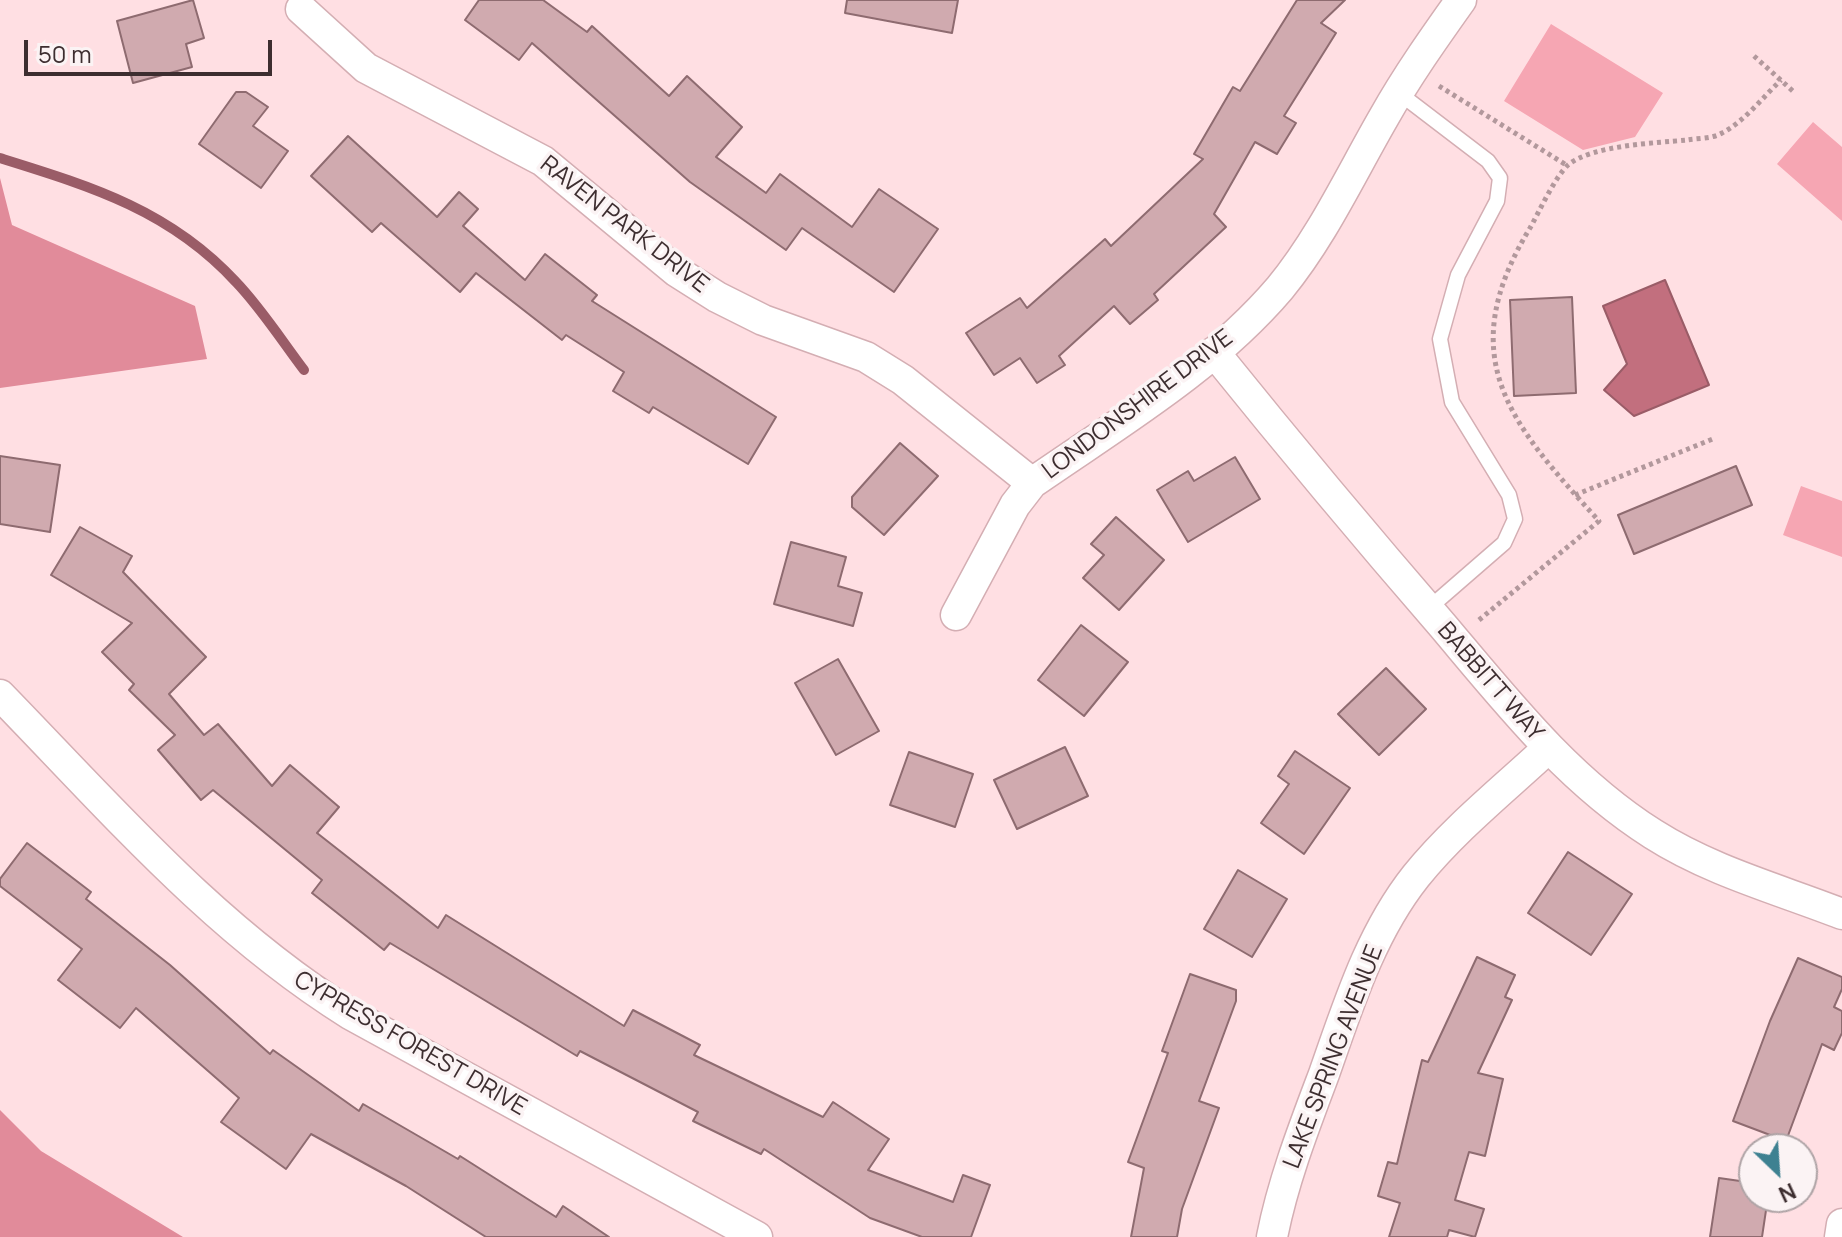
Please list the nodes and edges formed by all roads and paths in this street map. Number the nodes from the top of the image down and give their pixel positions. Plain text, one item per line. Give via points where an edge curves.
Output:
1 (1461, 0) edge
2 (301, 9) dead end
3 (1754, 56) dead end
4 (1781, 80) junction
5 (1439, 86) dead end
6 (1399, 93) junction
7 (1795, 93) dead end
8 (1568, 166) junction
9 (1214, 352) junction
10 (1715, 438) dead end
11 (1032, 483) junction
12 (1575, 495) junction
13 (1428, 609) junction
14 (956, 615) dead end
15 (1479, 620) dead end
16 (0, 695) edge
17 (1547, 749) junction
18 (1842, 914) edge
19 (1842, 1224) edge
20 (757, 1237) edge
21 (1272, 1237) edge
22 (1840, 1237) edge

1 - 6 street, LONDONSHIRE DRIVE
2 - 11 street, RAVEN PARK DRIVE via 366,68 543,161 676,271 717,297 763,320 866,357 903,380
3 - 4 path
4 - 7 path
4 - 8 path via 1724,133 1592,154
5 - 8 path
6 - 9 street, LONDONSHIRE DRIVE via 1281,287
6 - 13 lane via 1488,161 1500,178 1497,201 1458,275 1440,339 1452,402 1509,495 1515,519 1504,543
8 - 12 path via 1509,262 1497,299 1493,357 1517,424
9 - 11 street, LONDONSHIRE DRIVE
9 - 13 street, BABBITT WAY
10 - 12 path
11 - 14 street, LONDONSHIRE DRIVE
12 - 15 path via 1599,521
13 - 17 street, BABBITT WAY
16 - 20 street, CYPRESS FOREST DRIVE via 207,907 292,978
17 - 18 street, BABBITT WAY via 1591,790 1683,851
17 - 21 street, LAKE SPRING AVENUE via 1416,876 1388,918 1359,977 1313,1102
19 - 22 street

